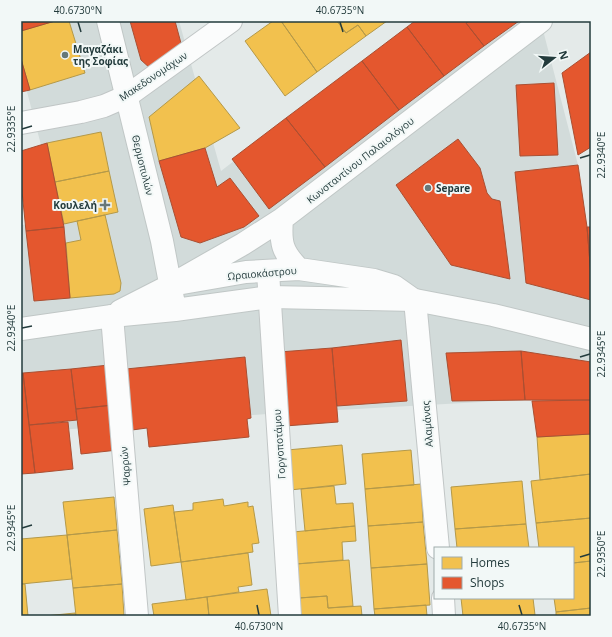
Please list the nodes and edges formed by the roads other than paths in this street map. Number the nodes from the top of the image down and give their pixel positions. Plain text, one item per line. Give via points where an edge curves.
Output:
1 (108, 21) edge
2 (231, 21) edge
3 (541, 21) edge
4 (127, 96) junction
5 (21, 123) edge
6 (282, 219) junction
7 (299, 269) junction
8 (268, 272) junction
9 (171, 285) junction
10 (270, 297) junction
11 (415, 300) junction
12 (175, 310) junction
13 (112, 316) junction
14 (21, 329) edge
15 (591, 339) edge
16 (438, 547) edge
17 (443, 599) edge
18 (137, 616) edge
19 (290, 616) edge
20 (444, 616) edge

1 - 4 street, Θερμοπυλών
2 - 4 street, Μακεδονομάχων
3 - 6 street, Κωνσταντίνου Παλαιολόγου
4 - 5 street, Μακεδονομάχων via 81,112
4 - 9 street, Θερμοπυλών
6 - 7 street via 283,249
6 - 9 street, Κωνσταντίνου Παλαιολόγου
7 - 8 street, Ωραιοκάστρου
7 - 11 street, Ωραιοκάστρου via 374,280 394,286
8 - 9 street, Ωραιοκάστρου via 246,272
8 - 10 street, Γοργοποτάμου
9 - 12 street, Θερμοπυλών
9 - 13 street, Ωραιοκάστρου
10 - 11 street, Ωραιοκάστρου
10 - 12 street, Ωραιοκάστρου
10 - 19 street, Γοργοποτάμου
11 - 15 street, Ωραιοκάστρου via 493,315
11 - 16 street, Αλαμάνας
12 - 13 street, Ωραιοκάστρου
13 - 14 street, Ωραιοκάστρου
13 - 18 street, Ψαρρών
17 - 20 street

